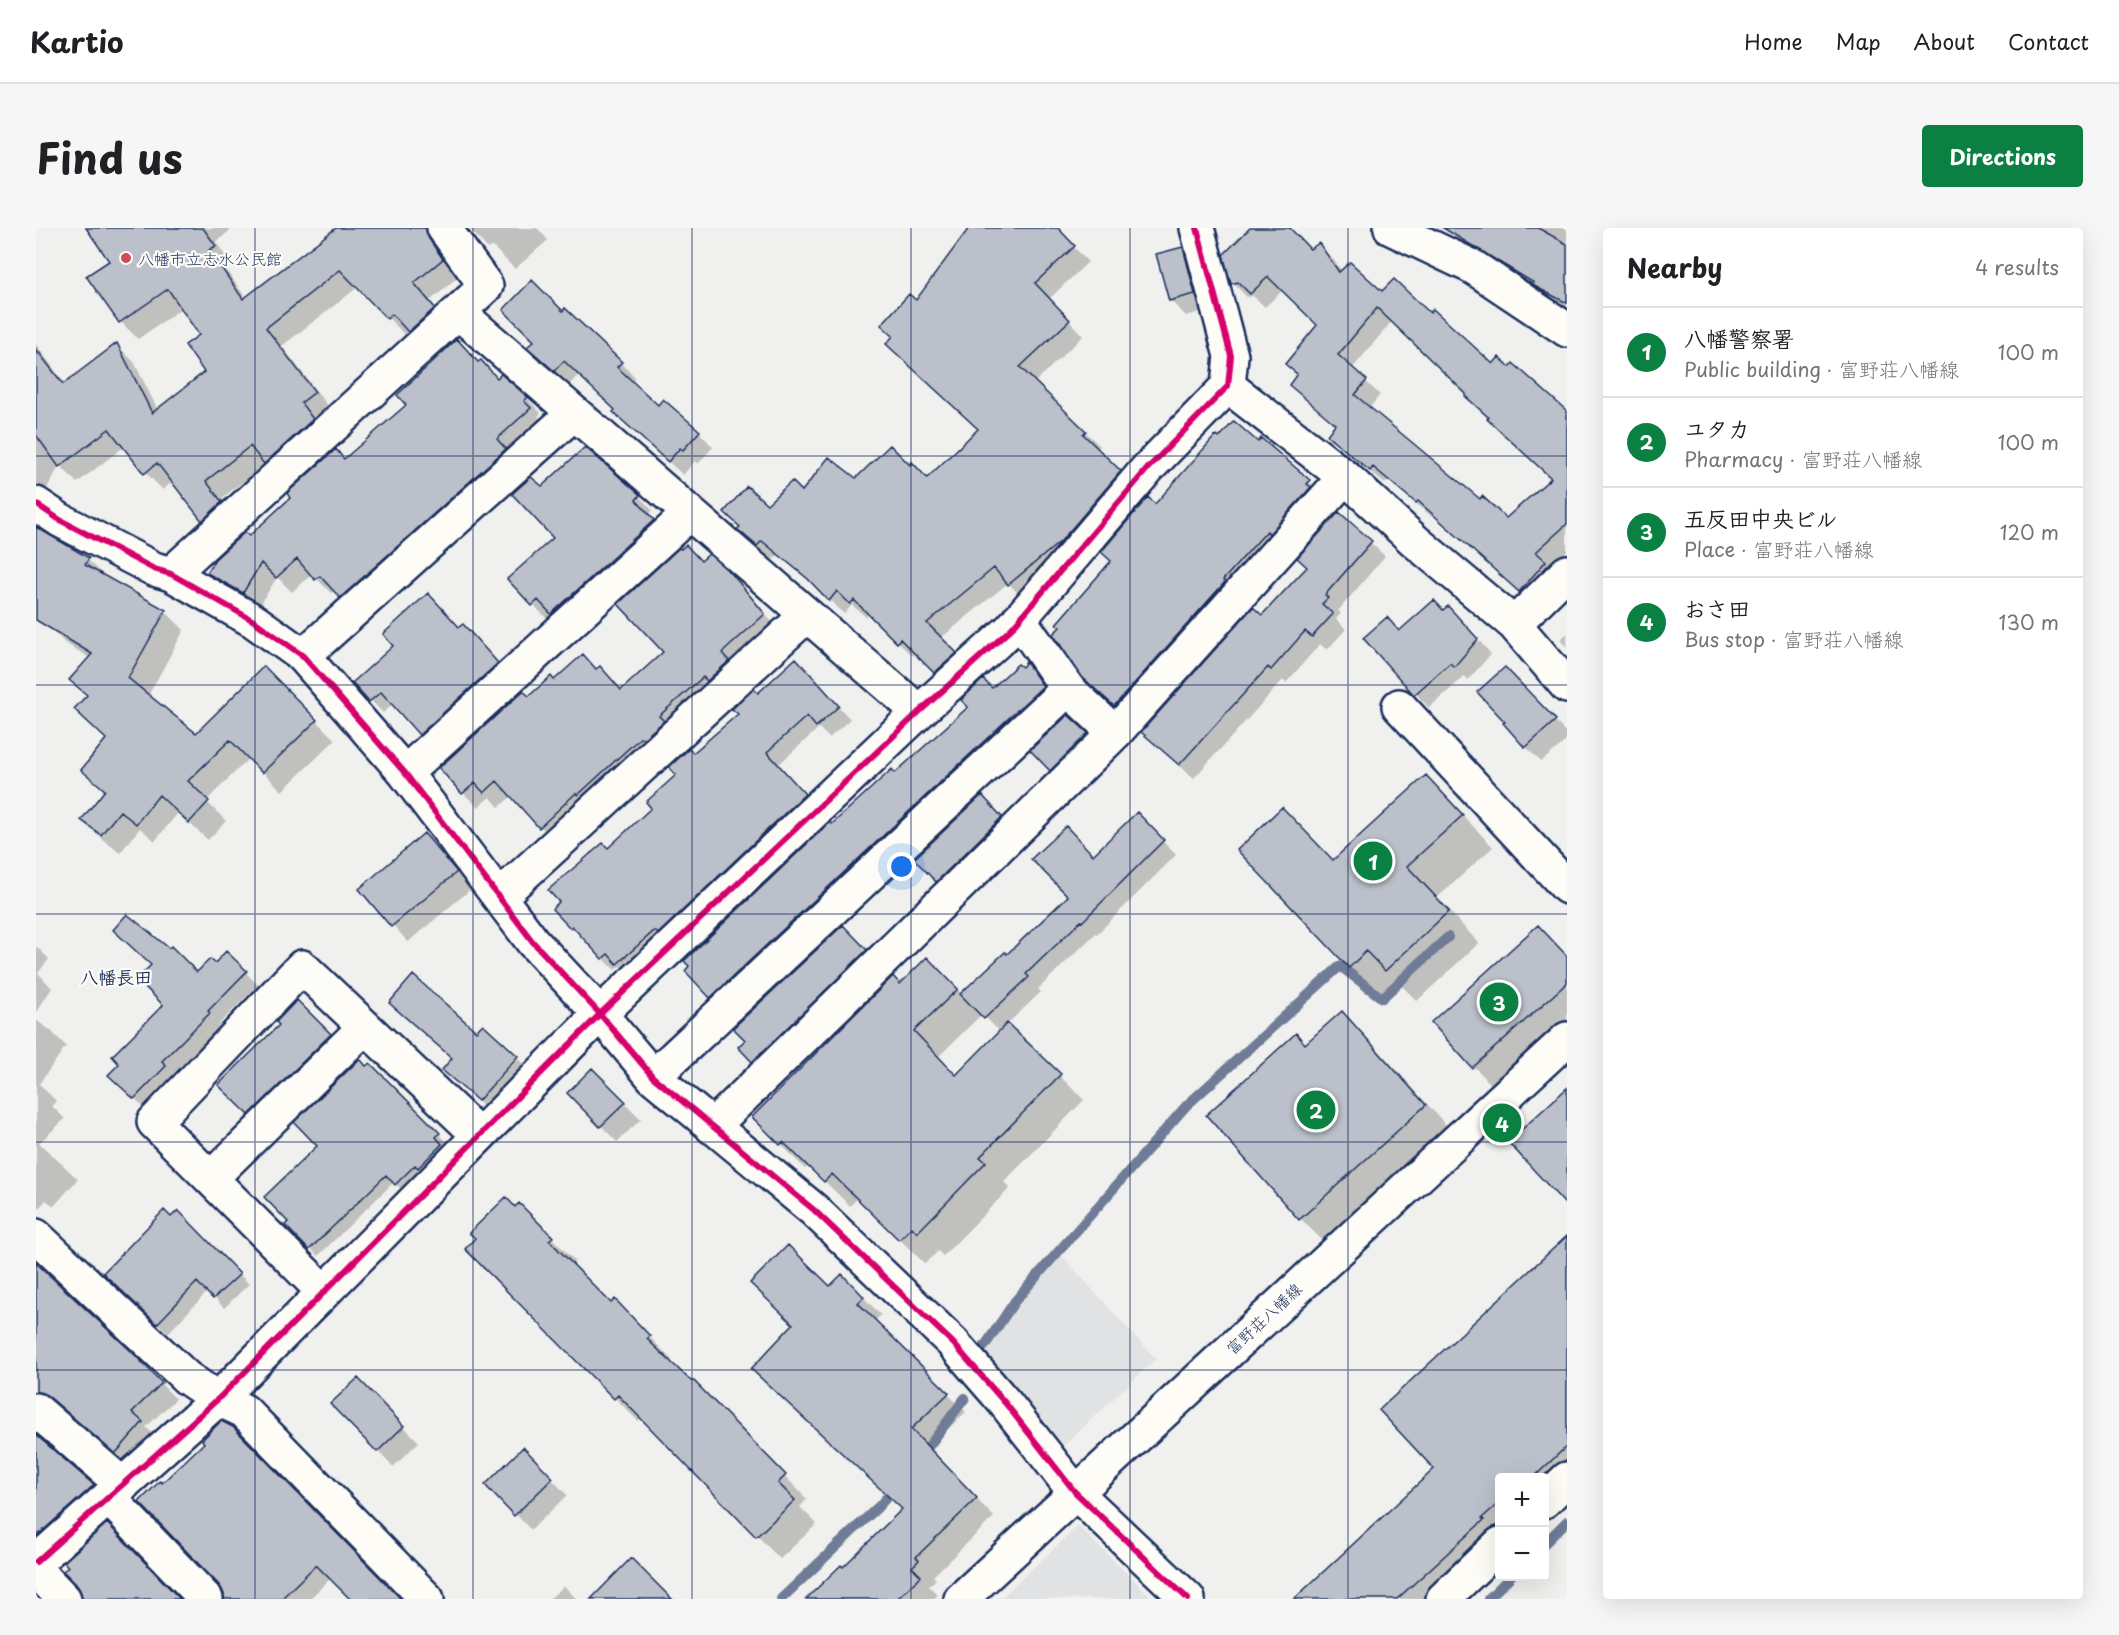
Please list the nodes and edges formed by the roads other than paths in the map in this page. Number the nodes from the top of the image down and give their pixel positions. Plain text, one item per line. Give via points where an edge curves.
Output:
1 (444, 228) edge
2 (1197, 228) edge
3 (1391, 228) edge
4 (458, 312) junction
5 (1567, 330) edge
6 (1228, 386) junction
7 (574, 413) junction
8 (1345, 477) junction
9 (36, 504) edge
10 (690, 513) junction
11 (1567, 572) edge
12 (171, 574) junction
13 (807, 615) junction
14 (1019, 619) junction
15 (1514, 624) junction
16 (303, 656) junction
17 (1567, 686) edge
18 (1068, 690) junction
19 (1399, 705) dead end
20 (919, 712) junction
21 (1115, 733) junction
22 (405, 773) junction
23 (1567, 887) edge
24 (499, 897) junction
25 (600, 1014) junction
26 (365, 1027) junction
27 (1567, 1039) edge
28 (653, 1077) junction
29 (712, 1127) junction
30 (479, 1135) junction
31 (211, 1178) junction
32 (36, 1236) edge
33 (324, 1292) junction
34 (218, 1399) junction
35 (36, 1410) edge
36 (1567, 1479) edge
37 (116, 1492) junction
38 (1075, 1492) junction
39 (1549, 1496) edge
40 (1495, 1549) edge
41 (36, 1562) edge
42 (36, 1570) edge
43 (64, 1599) edge
44 (206, 1599) edge
45 (427, 1599) edge
46 (961, 1599) edge
47 (1188, 1599) edge
48 (1443, 1599) edge

1 - 4 street via 486,286
2 - 6 street via 1231,356
3 - 5 street via 1473,267
4 - 7 street
4 - 12 street
6 - 8 street
6 - 14 street via 1148,468
7 - 10 street
7 - 16 street
8 - 15 street via 1414,541
8 - 21 street
9 - 12 street via 154,569
10 - 13 street
10 - 22 street
11 - 15 street
12 - 16 street via 254,621
13 - 20 street
13 - 24 street
14 - 18 street
14 - 20 street
15 - 17 street
16 - 22 street
18 - 21 street
18 - 28 street
19 - 23 street
20 - 25 street
21 - 29 street
22 - 24 street
24 - 25 street via 533,942
25 - 28 street
25 - 30 street
26 - 30 street
26 - 31 street
26 - 31 street via 302,967 154,1122
27 - 38 street, 富野荘八幡線
28 - 29 street
29 - 38 street via 814,1210 953,1343
30 - 33 street
31 - 33 street
32 - 34 street via 187,1377
33 - 34 street
34 - 37 street
34 - 45 street via 244,1411
35 - 37 street
36 - 39 street
37 - 41 street
37 - 44 street
38 - 46 street, 富野荘八幡線
38 - 47 street
40 - 48 street
42 - 43 street

